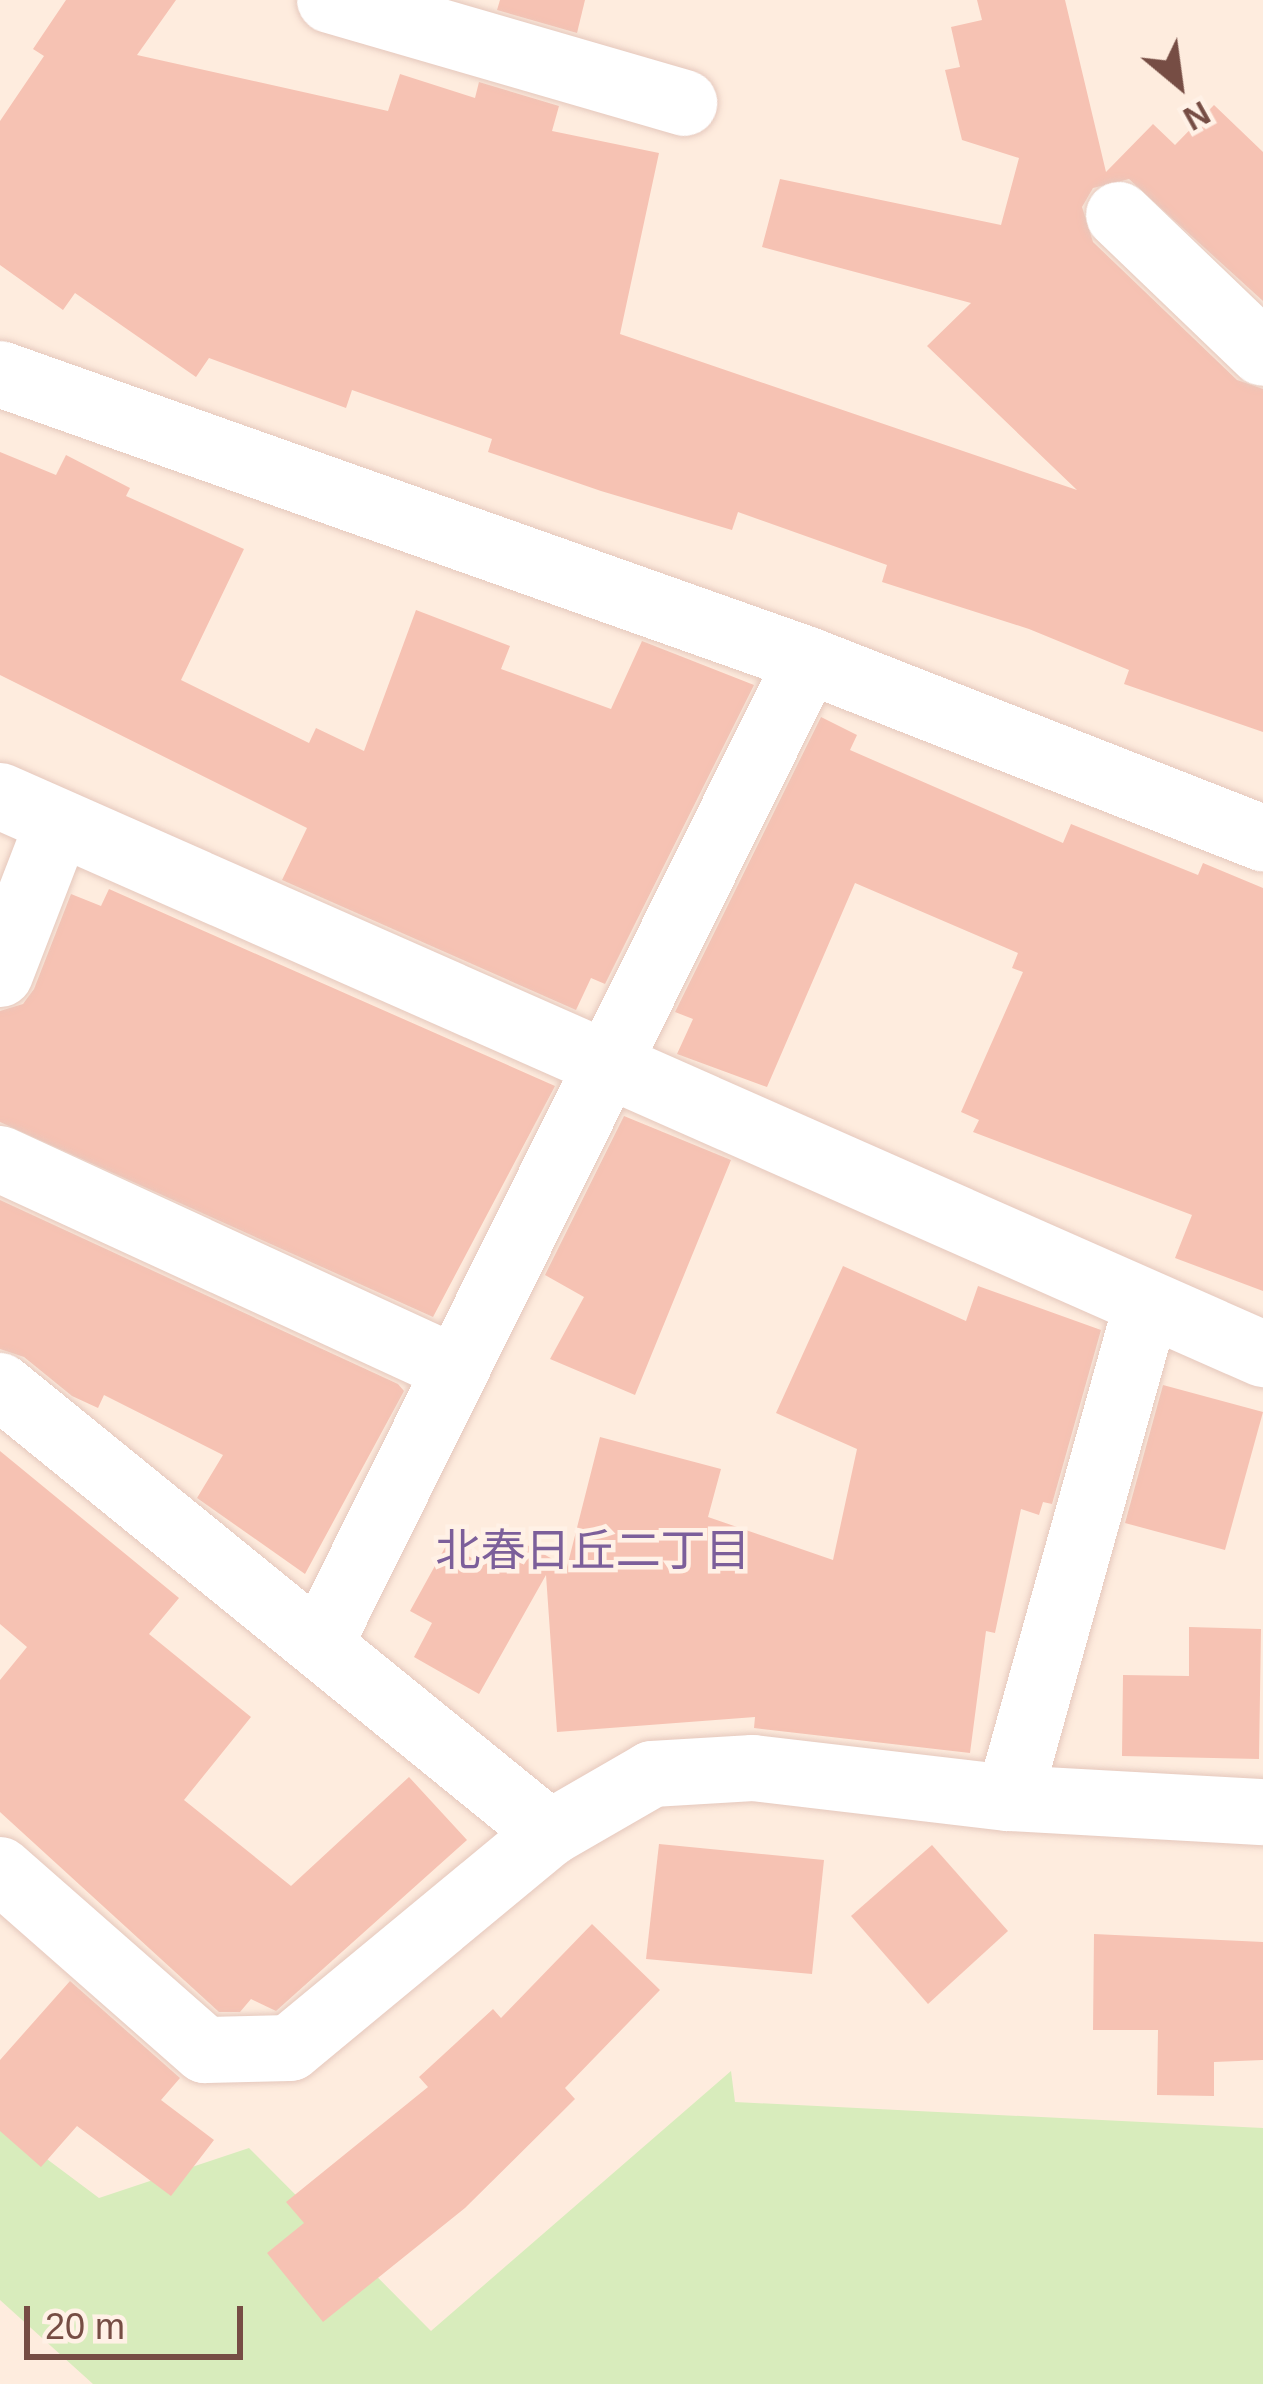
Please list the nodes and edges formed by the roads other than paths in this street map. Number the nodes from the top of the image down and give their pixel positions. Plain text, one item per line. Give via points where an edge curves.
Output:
1 (330, 0) edge
2 (684, 103) dead end
3 (1119, 215) dead end
4 (1263, 353) edge
5 (0, 374) edge
6 (808, 660) junction
7 (0, 796) edge
8 (58, 824) junction
9 (1263, 838) edge
10 (0, 974) edge
11 (608, 1061) junction
12 (0, 1160) edge
13 (1147, 1304) junction
14 (1263, 1354) edge
15 (456, 1369) junction
16 (0, 1386) edge
17 (321, 1642) junction
18 (1010, 1798) junction
19 (1263, 1812) edge
20 (550, 1834) junction
21 (0, 1870) edge

1 - 2 street
3 - 4 street
5 - 6 street
6 - 9 street
6 - 11 street
7 - 8 street
8 - 10 street
8 - 11 street
11 - 13 street
11 - 15 street
12 - 15 street
13 - 14 street
13 - 18 street
15 - 17 street
16 - 17 street
17 - 20 street
18 - 19 street
18 - 20 street via 753,1768 652,1774
20 - 21 street via 290,2048 206,2050

